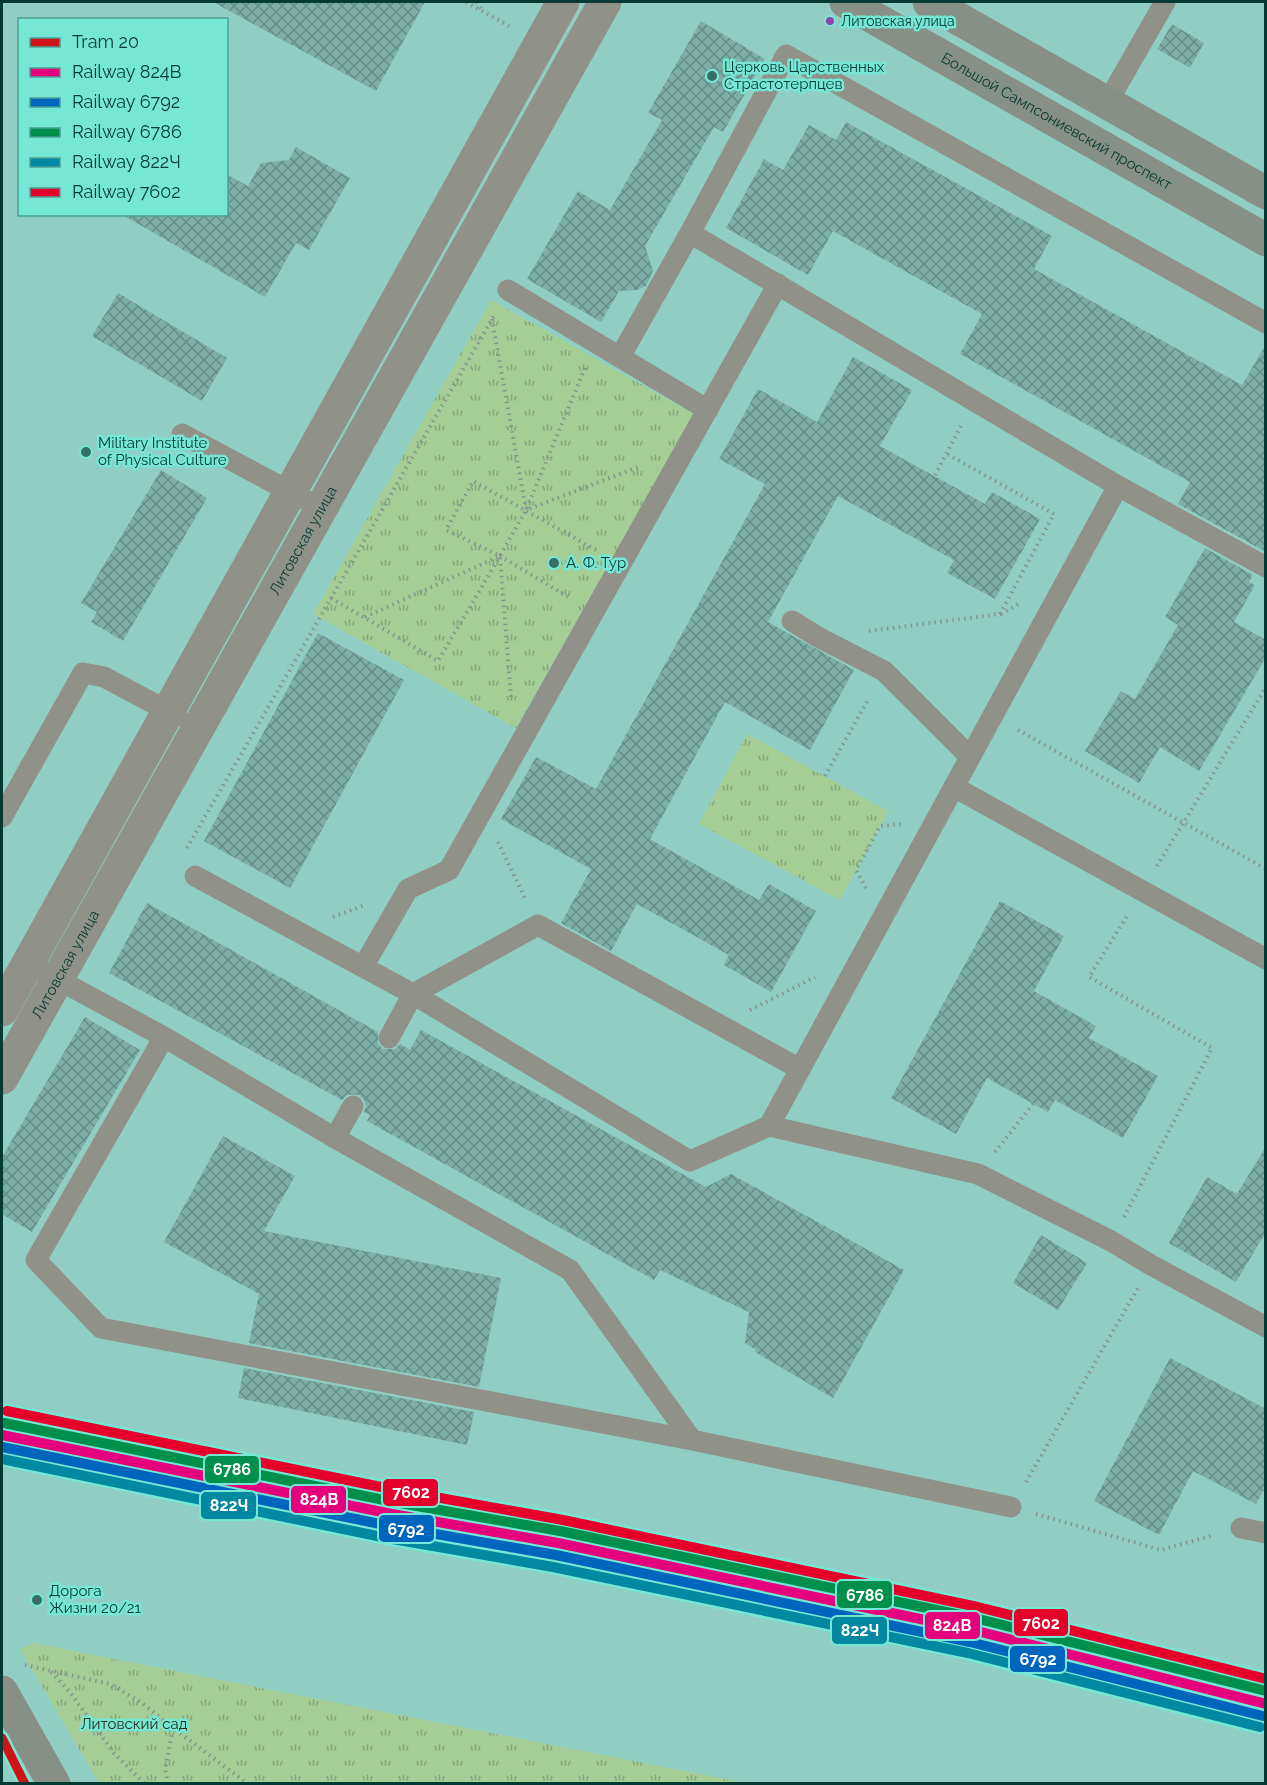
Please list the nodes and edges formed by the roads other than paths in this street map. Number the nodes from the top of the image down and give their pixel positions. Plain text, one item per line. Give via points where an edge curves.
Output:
1 (563, 2) edge
2 (605, 2) edge
3 (846, 2) edge
4 (929, 2) edge
5 (1165, 2) edge
6 (526, 40) junction
7 (568, 67) junction
8 (1107, 103) junction
9 (1266, 193) edge
10 (448, 209) junction
11 (479, 225) junction
12 (690, 232) junction
13 (1266, 240) edge
14 (778, 284) junction
15 (508, 290) road end
16 (1266, 323) edge
17 (620, 357) junction
18 (362, 364) junction
19 (393, 380) junction
20 (708, 410) junction
21 (182, 434) dead end
22 (1118, 486) junction
23 (290, 492) junction
24 (321, 508) junction
25 (1266, 567) edge
26 (792, 621) dead end
27 (168, 711) junction
28 (199, 728) junction
29 (970, 757) junction
30 (954, 787) junction
31 (2, 817) edge
32 (195, 876) dead end
33 (1266, 959) edge
34 (27, 964) junction
35 (363, 967) junction
36 (57, 979) junction
37 (413, 994) junction
38 (2, 1010) edge
39 (164, 1037) junction
40 (389, 1038) dead end
41 (800, 1069) junction
42 (2, 1078) edge
43 (353, 1106) dead end
44 (769, 1126) junction
45 (335, 1138) junction
46 (1266, 1327) edge
47 (692, 1440) junction
48 (1011, 1507) road end
49 (1241, 1528) road end
50 (1266, 1533) edge
51 (2, 1692) edge
52 (32, 1746) junction
53 (39, 1784) edge
54 (54, 1784) edge

1 - 6 street
2 - 7 street, Литовская улица
3 - 13 main road, Большой Сампсониевский проспект
4 - 8 main road
5 - 8 lane
6 - 7 lane
6 - 10 street
7 - 11 street, Литовская улица
8 - 9 main road
10 - 11 lane
10 - 18 street
11 - 19 street, Литовская улица
12 - 14 lane
12 - 16 lane via 786,55
12 - 17 lane
14 - 20 lane
14 - 22 lane
15 - 17 lane
17 - 20 lane
18 - 19 lane
18 - 23 street
19 - 24 street, Литовская улица
20 - 35 lane via 449,870 408,889
21 - 23 lane
22 - 25 lane
22 - 29 lane
23 - 24 lane
23 - 27 street
24 - 28 street, Литовская улица
26 - 29 lane via 884,671
27 - 28 lane
27 - 31 lane via 104,677 83,673
27 - 34 street
28 - 36 street, Литовская улица
29 - 30 lane
30 - 33 lane
30 - 41 lane
32 - 35 lane
34 - 36 lane
34 - 38 street
35 - 37 lane
36 - 39 lane
36 - 42 street, Литовская улица
37 - 40 lane
37 - 41 lane via 538,925
37 - 44 lane via 690,1161
39 - 45 lane
39 - 47 lane via 36,1260 100,1328
41 - 44 lane
43 - 45 lane
44 - 46 lane via 978,1174 1111,1241
45 - 47 lane via 570,1270
47 - 48 lane
49 - 50 lane
51 - 52 main road
52 - 53 main road
52 - 54 main road

